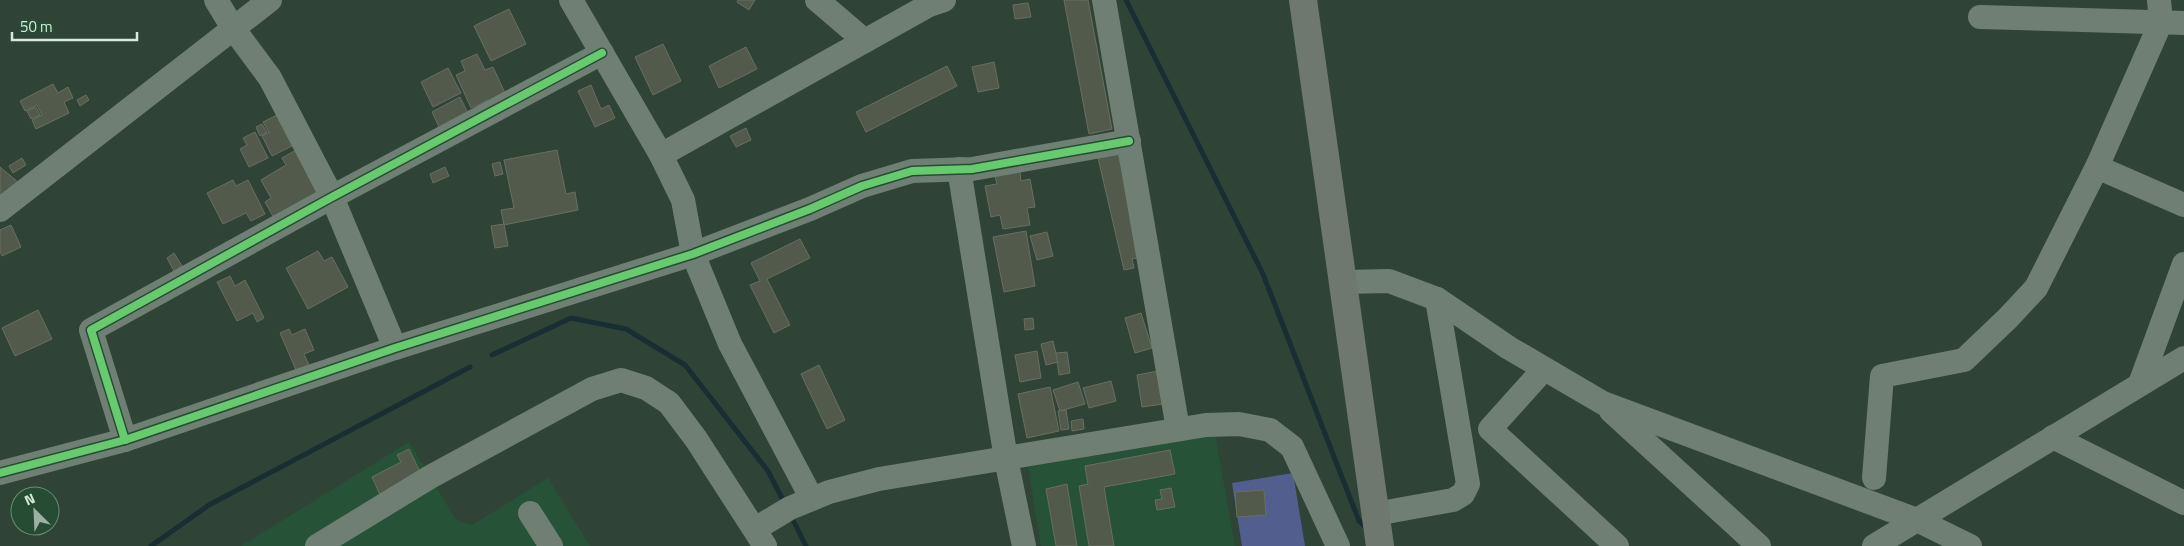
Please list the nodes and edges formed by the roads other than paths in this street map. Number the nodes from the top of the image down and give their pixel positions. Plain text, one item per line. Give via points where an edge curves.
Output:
1 (216, 0) edge
2 (270, 0) edge
3 (571, 0) edge
4 (817, 0) edge
5 (944, 0) edge
6 (1104, 0) edge
7 (1304, 0) edge
8 (2168, 15) edge
9 (1980, 17) dead end
10 (233, 28) junction
11 (865, 41) junction
12 (602, 53) junction
13 (1129, 141) junction
14 (661, 155) junction
15 (2097, 167) junction
16 (959, 169) junction
17 (332, 197) junction
18 (2184, 205) edge
19 (0, 210) edge
20 (693, 254) junction
21 (2184, 264) edge
22 (1343, 282) junction
23 (1437, 299) junction
24 (395, 348) junction
25 (2183, 360) edge
26 (1544, 369) junction
27 (2140, 384) junction
28 (1603, 403) junction
29 (1178, 429) junction
30 (2052, 437) junction
31 (125, 440) junction
32 (1006, 459) junction
33 (0, 473) edge
34 (1874, 478) dead end
35 (812, 499) junction
36 (2184, 503) edge
37 (530, 513) dead end
38 (1375, 514) junction
39 (1917, 520) junction
40 (760, 537) edge
41 (1877, 545) edge
42 (317, 546) edge
43 (550, 546) edge
44 (1024, 546) edge
45 (1338, 546) edge
46 (1380, 546) edge
47 (1617, 546) edge
48 (1758, 546) edge
49 (1970, 546) edge

1 - 10 street
2 - 10 street
3 - 12 street
4 - 11 street
5 - 11 street
6 - 13 street
7 - 22 main road
8 - 9 street
8 - 15 street
10 - 17 street via 270,78
10 - 19 street
11 - 14 street
12 - 14 street
12 - 17 street
13 - 16 street
13 - 29 street
14 - 20 street via 684,200
15 - 18 street
15 - 34 street via 2036,288 2008,318 1964,360 1882,376
16 - 20 street via 912,172 862,186
16 - 32 street
17 - 24 street
17 - 31 street via 91,330
20 - 24 street
20 - 35 street via 730,344
21 - 27 street
22 - 23 street via 1389,281
22 - 38 main road
23 - 26 street
23 - 38 street via 1468,484 1463,494 1453,500
24 - 31 street
25 - 27 street
26 - 28 street
26 - 47 street via 1490,429
27 - 30 street
28 - 39 street
28 - 48 street
29 - 32 street
29 - 45 street via 1206,424 1239,424 1270,430 1292,446
30 - 36 street
30 - 39 street
31 - 33 street
32 - 35 street via 879,479
32 - 44 street
35 - 40 street via 790,508
37 - 43 street
38 - 46 main road
39 - 41 street
39 - 49 street
40 - 42 street via 696,438 669,403 646,388 621,380 592,389 430,477

